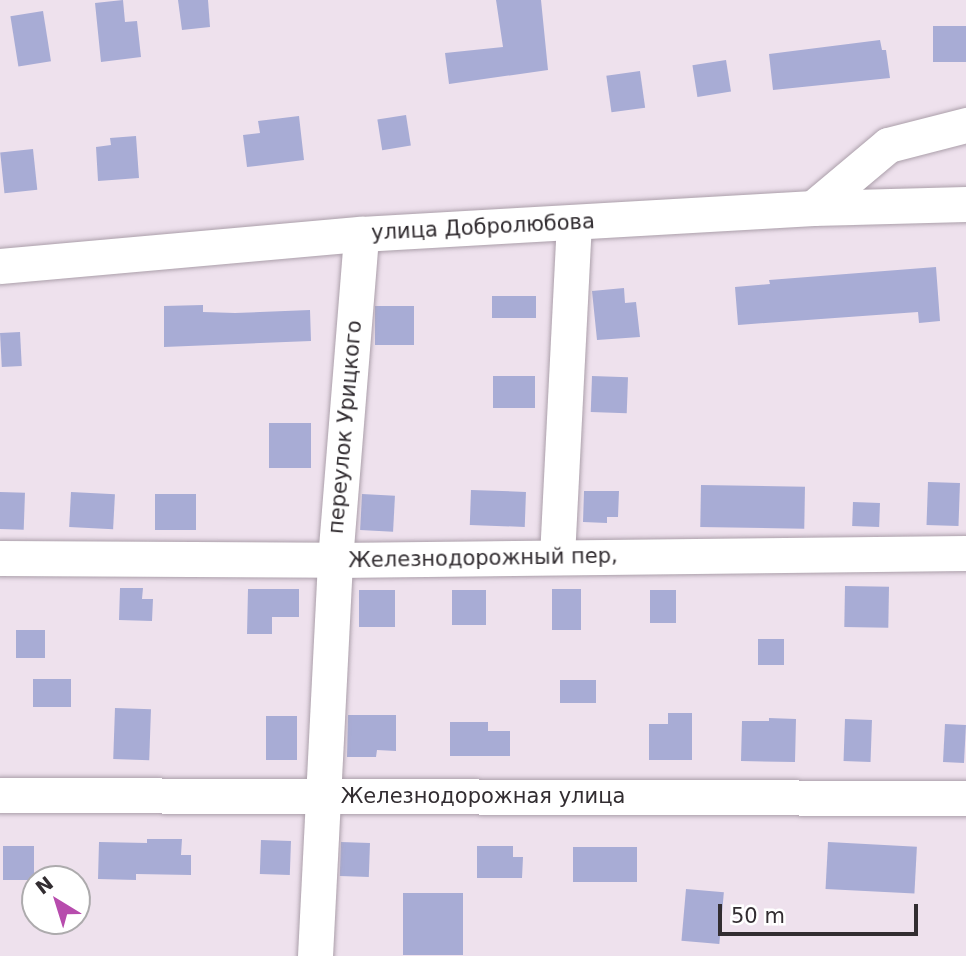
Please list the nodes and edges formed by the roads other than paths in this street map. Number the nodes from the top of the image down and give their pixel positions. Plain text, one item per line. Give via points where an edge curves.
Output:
1 (966, 125) edge
2 (966, 204) edge
3 (813, 208) junction
4 (574, 222) junction
5 (361, 234) junction
6 (0, 266) edge
7 (966, 553) edge
8 (0, 558) edge
9 (557, 558) junction
10 (335, 560) junction
11 (0, 794) edge
12 (324, 795) junction
13 (966, 797) edge
14 (315, 956) edge

1 - 3 street via 888,145
2 - 3 street, улица Добролюбова
3 - 4 street, улица Добролюбова
4 - 5 street, улица Добролюбова
4 - 9 street
5 - 6 street, улица Добролюбова
5 - 10 street, переулок Урицкого
7 - 9 street, Железнодорожный пер,
8 - 10 street, Железнодорожный пер,
9 - 10 street, Железнодорожный пер,
10 - 12 street, переулок Урицкого
11 - 12 street, Железнодорожная улица
12 - 13 street, Железнодорожная улица
12 - 14 street, переулок Урицкого

